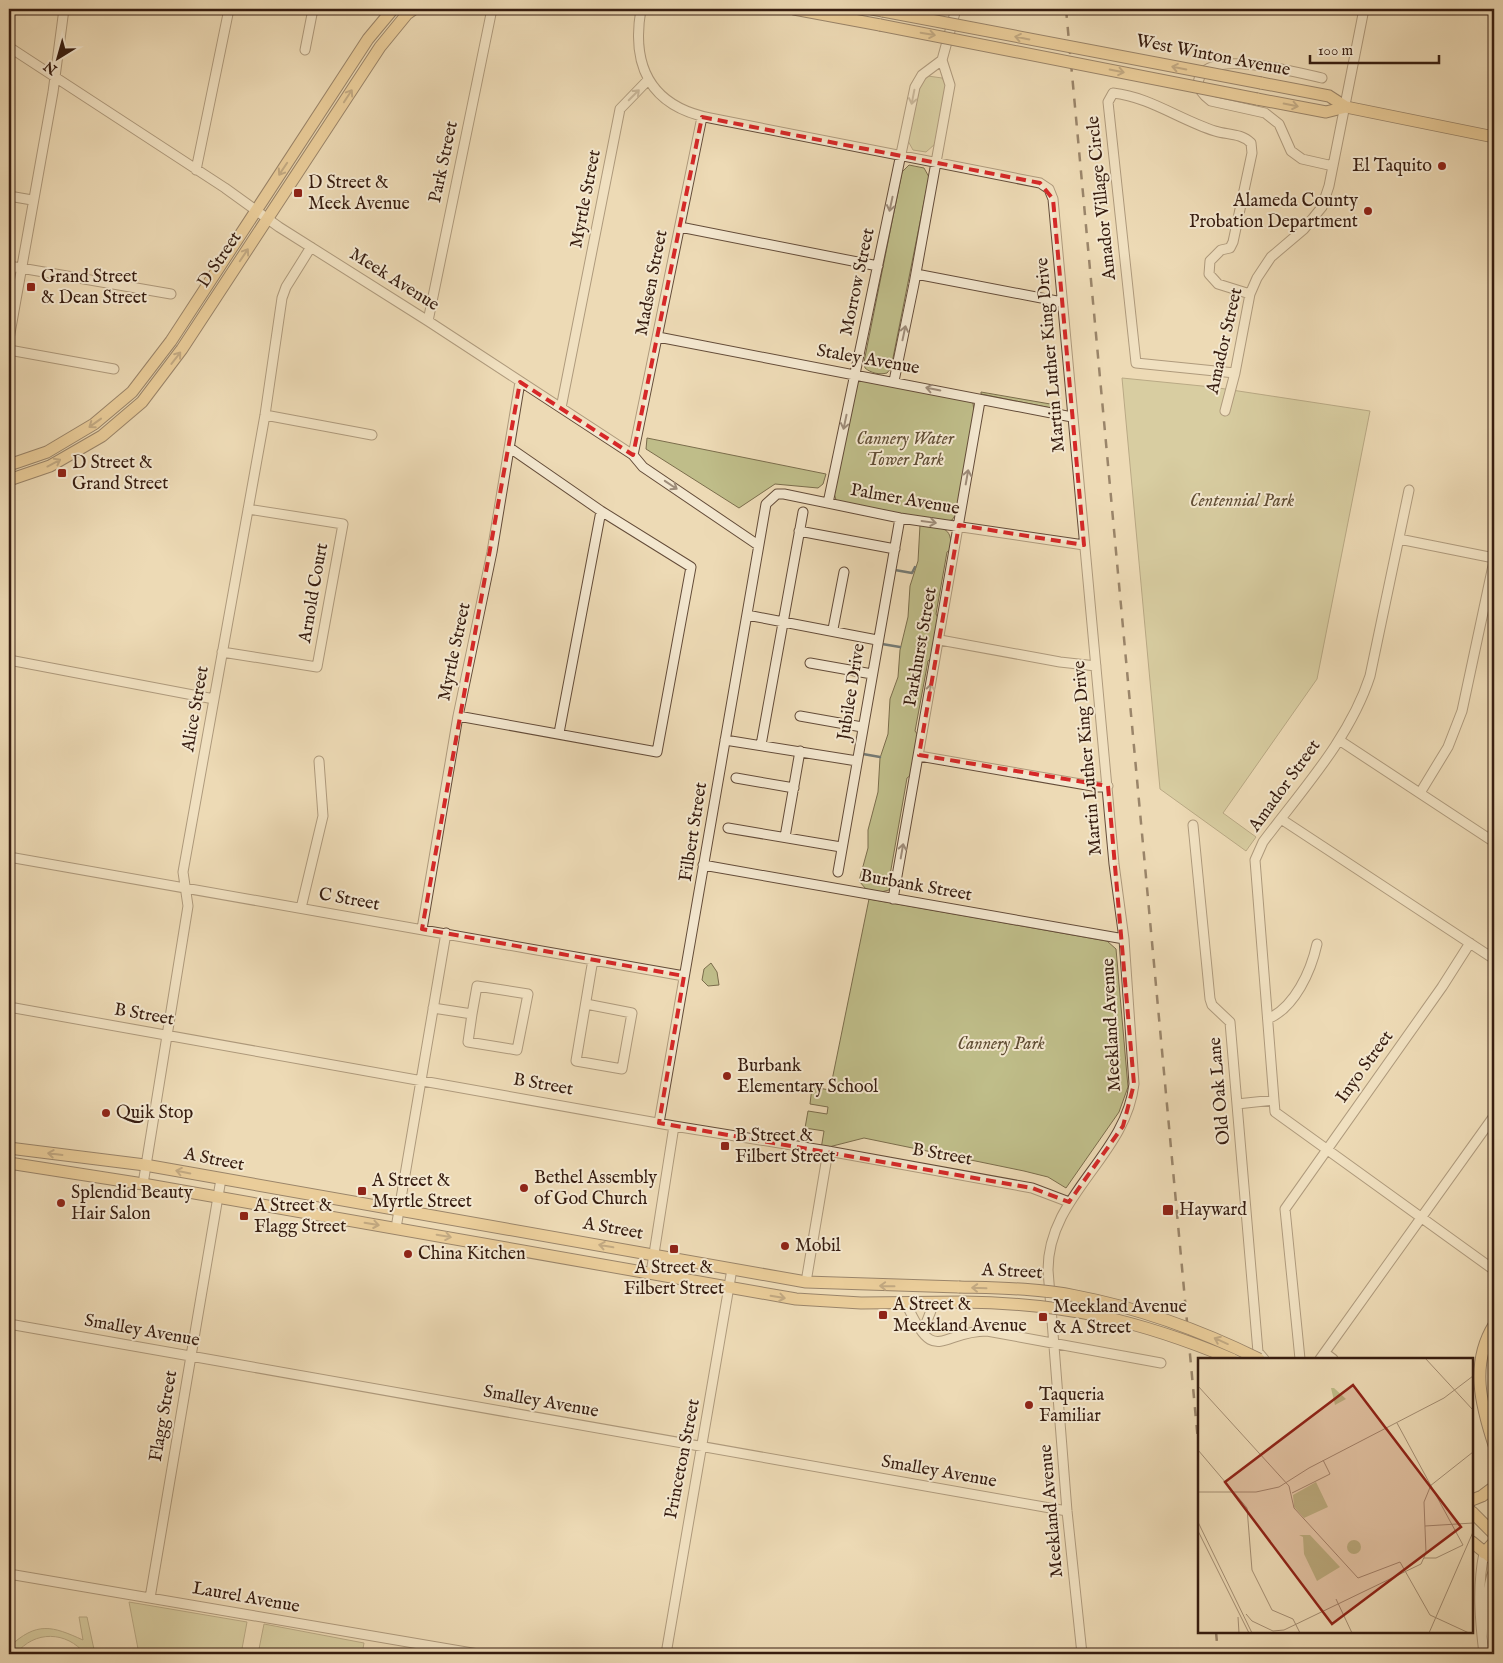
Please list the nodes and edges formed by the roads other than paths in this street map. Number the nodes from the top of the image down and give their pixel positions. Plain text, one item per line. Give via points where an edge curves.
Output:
1 (64, 9) edge
2 (229, 9) edge
3 (313, 9) edge
4 (393, 9) edge
5 (414, 9) edge
6 (492, 9) edge
7 (640, 9) edge
8 (794, 9) edge
9 (956, 9) edge
10 (1364, 9) edge
11 (878, 10) edge
12 (9, 47) edge
13 (305, 50) dead end
14 (942, 60) junction
15 (55, 77) junction
16 (1322, 78) dead end
17 (648, 80) junction
18 (1346, 107) junction
19 (702, 117) junction
20 (1494, 137) edge
21 (902, 156) junction
22 (936, 163) junction
23 (1333, 166) junction
24 (196, 170) junction
25 (9, 196) edge
26 (32, 200) junction
27 (256, 209) junction
28 (268, 218) junction
29 (680, 227) junction
30 (311, 247) junction
31 (9, 266) edge
32 (878, 266) junction
33 (20, 268) junction
34 (916, 274) junction
35 (171, 294) dead end
36 (1250, 294) junction
37 (1062, 302) junction
38 (428, 321) junction
39 (10, 327) edge
40 (658, 336) junction
41 (9, 338) edge
42 (9, 350) edge
43 (114, 369) dead end
44 (1235, 373) junction
45 (856, 375) junction
46 (894, 381) junction
47 (520, 382) junction
48 (980, 401) junction
49 (561, 408) junction
50 (1225, 411) dead end
51 (265, 415) junction
52 (1072, 417) junction
53 (372, 435) dead end
54 (510, 448) junction
55 (633, 455) junction
56 (9, 465) edge
57 (9, 480) edge
58 (1409, 490) dead end
59 (828, 503) junction
60 (248, 509) junction
61 (601, 511) junction
62 (802, 512) dead end
63 (900, 518) junction
64 (958, 525) junction
65 (799, 531) junction
66 (1399, 539) junction
67 (758, 545) junction
68 (1084, 545) junction
69 (895, 549) junction
70 (1494, 559) edge
71 (844, 572) dead end
72 (747, 614) junction
73 (783, 620) junction
74 (833, 629) junction
75 (877, 640) junction
76 (940, 640) junction
77 (222, 652) junction
78 (9, 660) edge
79 (810, 663) dead end
80 (1096, 666) junction
81 (872, 674) junction
82 (214, 699) junction
83 (458, 716) junction
84 (800, 716) dead end
85 (862, 727) junction
86 (559, 733) junction
87 (726, 740) junction
88 (1339, 740) junction
89 (761, 745) junction
90 (800, 751) junction
91 (919, 756) junction
92 (320, 761) dead end
93 (857, 761) junction
94 (736, 778) dead end
95 (1108, 786) junction
96 (794, 788) junction
97 (1420, 793) junction
98 (1281, 819) junction
99 (1193, 826) dead end
100 (728, 828) dead end
101 (785, 837) junction
102 (1494, 842) edge
103 (841, 847) junction
104 (9, 856) edge
105 (703, 865) junction
106 (838, 872) dead end
107 (186, 888) junction
108 (894, 899) junction
109 (301, 908) junction
110 (422, 929) junction
111 (446, 933) junction
112 (1124, 939) junction
113 (1470, 943) junction
114 (1317, 944) dead end
115 (1494, 959) edge
116 (594, 960) junction
117 (684, 976) junction
118 (586, 1004) junction
119 (9, 1007) edge
120 (433, 1008) junction
121 (472, 1014) junction
122 (1268, 1019) junction
123 (166, 1035) junction
124 (421, 1079) junction
125 (1274, 1100) junction
126 (1237, 1104) junction
127 (1494, 1116) edge
128 (659, 1123) junction
129 (674, 1126) junction
130 (9, 1148) edge
131 (1326, 1148) junction
132 (828, 1150) junction
133 (9, 1163) edge
134 (146, 1165) junction
135 (221, 1180) junction
136 (143, 1184) junction
137 (218, 1197) junction
138 (1069, 1202) junction
139 (399, 1210) junction
140 (1422, 1217) junction
141 (396, 1228) junction
142 (654, 1254) junction
143 (732, 1269) junction
144 (1494, 1270) edge
145 (651, 1273) junction
146 (806, 1282) junction
147 (730, 1289) junction
148 (906, 1303) junction
149 (934, 1303) junction
150 (9, 1324) edge
151 (1494, 1325) edge
152 (923, 1331) junction
153 (1179, 1332) junction
154 (1055, 1345) junction
155 (1322, 1356) edge
156 (191, 1357) junction
157 (1300, 1357) edge
158 (1230, 1358) edge
159 (1257, 1358) edge
160 (1263, 1358) edge
161 (1161, 1363) dead end
162 (1476, 1397) edge
163 (1494, 1445) edge
164 (702, 1447) junction
165 (1494, 1487) edge
166 (1473, 1500) edge
167 (1067, 1511) junction
168 (1473, 1513) edge
169 (1494, 1534) edge
170 (1494, 1542) edge
171 (1473, 1543) edge
172 (1489, 1557) edge
173 (1494, 1570) edge
174 (9, 1574) edge
175 (150, 1598) junction
176 (1494, 1652) edge
177 (478, 1654) edge
178 (666, 1654) edge
179 (1082, 1654) edge
180 (1484, 1654) edge

1 - 15 street
2 - 24 street
3 - 13 street
4 -> 27 main road, D Street via 368,39
28 -> 5 main road, D Street via 380,47
6 - 38 street, Park Street
7 - 17 street via 637,44
8 -> 18 main road, West Winton Avenue, bridge via 1326,112
9 - 14 street
10 - 18 street, Amador Street
18 -> 11 main road, West Winton Avenue, bridge via 1329,96
12 - 15 street, Meek Avenue
14 -> 21 street, Morrow Street via 922,75 915,87
14 - 22 street via 950,85
15 - 24 street, Meek Avenue
15 - 26 street
16 - 23 street via 1254,64 1212,66 1205,68 1199,87 1203,96 1211,101 1265,113 1279,124 1291,151 1302,159
17 - 19 street, Martin Luther King Drive via 671,104
49 -> 17 street, Myrtle Street via 620,109
18 - 20 main road, West Winton Avenue
18 - 23 street, Amador Street
19 - 21 street, Martin Luther King Drive
19 - 29 street, Madsen Street
21 - 22 street, Martin Luther King Drive
21 -> 32 street, Morrow Street
22 - 34 street
22 - 37 street, Martin Luther King Drive via 1040,183 1049,189 1054,198
23 - 36 street, Amador Street via 1322,207 1304,229 1272,257
24 - 27 street, Meek Avenue
25 - 26 street
26 - 33 street
27 - 28 street, Meek Avenue
27 -> 56 main road, D Street via 171,341 132,392 94,424 47,452
28 - 30 street, Meek Avenue
57 -> 28 main road, D Street via 50,466 94,440 142,402 182,349
29 - 32 street
29 - 40 street, Madsen Street
30 - 38 street, Meek Avenue
30 - 51 street, Alice Street via 282,298
31 - 33 street
32 - 45 street, Morrow Street
33 - 35 street
33 - 39 street
34 - 37 street
46 -> 34 street
36 - 44 street, Amador Street
36 - 44 street, Amador Village Circle via 1218,284 1209,274 1210,260 1221,250 1230,248 1233,242 1252,153 1251,143 1245,137 1214,131 1154,104 1113,93 1108,102 1136,363
37 - 52 street, Martin Luther King Drive
38 - 47 street, Meek Avenue
39 - 41 street
40 - 45 street, Staley Avenue
40 - 55 street, Madsen Street
42 - 43 street
44 - 50 street, Amador Street
45 - 46 street, Staley Avenue
45 -> 59 street, Morrow Street
48 -> 46 street, Staley Avenue
47 - 49 street, Meek Avenue
47 - 54 street, Myrtle Street
48 - 52 street, Staley Avenue
64 -> 48 street, Parkhurst Street
49 - 55 street, Meek Avenue
51 - 53 street
51 - 60 street, Alice Street
52 - 68 street, Martin Luther King Drive
54 - 61 street
54 - 83 street, Myrtle Street via 483,602
55 -> 67 street, Meek Avenue via 643,467
58 - 66 street, Amador Street
59 - 63 street, Palmer Avenue
59 - 67 street, Palmer Avenue via 784,494 774,496 764,508
60 - 77 street, Alice Street
60 - 77 street, Arnold Court via 343,524 318,667
61 - 86 street
61 - 86 street via 691,566 657,752
62 - 65 street
63 -> 64 street, Palmer Avenue
63 - 69 street, Jubilee Drive
64 - 68 street, Palmer Avenue
64 - 76 street, Parkhurst Street
65 - 69 street
65 - 73 street
66 - 70 street
66 - 88 street, Amador Street via 1364,697
67 - 72 street, Filbert Street
68 - 80 street, Martin Luther King Drive
69 - 75 street, Jubilee Drive
70 - 97 street via 1462,711 1448,748
71 - 74 street
72 - 73 street
72 - 87 street, Filbert Street
73 - 74 street
73 - 89 street
74 - 75 street
75 - 81 street, Jubilee Drive
76 - 80 street
91 -> 76 street, Parkhurst Street
77 - 82 street, Alice Street
78 - 82 street
79 - 81 street
80 - 95 street, Martin Luther King Drive
81 - 85 street, Jubilee Drive
82 - 107 street, Alice Street via 183,872
83 - 86 street
83 - 110 street, Myrtle Street
84 - 85 street
85 - 93 street, Jubilee Drive
87 - 89 street
87 - 105 street, Filbert Street
88 - 97 street
88 - 98 street, Amador Street
89 - 90 street
90 - 93 street
90 - 96 street
91 - 95 street
108 -> 91 street, Parkhurst Street
92 - 109 street via 323,816
93 - 103 street, Jubilee Drive
94 - 96 street
95 - 112 street, Martin Luther King Drive
96 - 101 street
97 - 102 street
98 - 113 street
98 - 122 street, Amador Street via 1255,860
99 - 126 street, Old Oak Lane via 1210,999 1230,1022
100 - 101 street
101 - 103 street
103 - 106 street, Jubilee Drive
104 - 107 street, C Street
105 - 108 street, Burbank Street
105 - 117 street, Filbert Street
107 - 109 street, C Street
107 - 123 street, Alice Street via 188,906
108 - 112 street, Burbank Street
109 - 110 street, C Street
110 - 111 street, C Street
111 - 116 street, C Street
111 - 120 street
112 - 138 street, Meekland Avenue via 1134,1084 1132,1099 1116,1138
113 - 115 street
113 - 131 street, Inyo Street
114 - 122 street via 1311,968 1300,986 1280,1012
116 - 117 street, C Street
116 - 118 street
117 - 128 street, Filbert Street
118 - 118 street via 576,1060 622,1068 632,1013
119 - 123 street, B Street
120 - 121 street
120 - 124 street
121 - 121 street via 468,1042 517,1050 528,994 477,986
122 - 125 street, Amador Street
123 - 124 street, B Street
123 - 134 street, Alice Street
124 - 128 street, B Street
124 - 139 street
125 - 126 street
125 - 131 street, Amador Street via 1275,1112
126 - 160 street, Old Oak Lane via 1258,1352
127 - 140 street
128 - 129 street, B Street
129 - 132 street, B Street
129 - 142 street
134 -> 130 main road, A Street
131 - 140 street
131 - 157 street, Inyo Street via 1285,1209
132 - 138 street, B Street via 1032,1188
132 - 146 street
133 - 136 main road, A Street
135 -> 134 main road, A Street
134 - 136 street, Alice Street
135 - 137 street, Flagg Street
135 - 139 main road, A Street
136 - 137 main road, A Street
137 -> 141 main road, A Street
137 - 156 street, Flagg Street
138 - 154 street, Meekland Avenue via 1060,1217 1049,1250
139 - 141 street
142 -> 139 main road, A Street
140 - 144 street
140 - 155 street
141 -> 145 main road, A Street
142 - 143 main road, A Street
142 - 145 street
143 - 146 main road, A Street
143 - 147 street, Princeton Street
145 - 147 main road, A Street
153 -> 146 main road, A Street, bridge via 1076,1296 1019,1289
147 -> 148 main road, A Street via 796,1299
147 - 164 street, Princeton Street
148 - 149 main road, A Street
148 - 152 street via 912,1318
149 - 152 street
149 - 153 main road, A Street, bridge via 1017,1303 1079,1310
150 - 156 street, Smalley Avenue
151 - 162 main road via 1478,1368
152 - 154 street via 925,1337 935,1343 987,1332
153 - 158 main road, bridge
159 -> 153 main road, bridge via 1213,1338
154 - 161 street
154 - 167 street, Meekland Avenue
156 - 164 street, Smalley Avenue
156 - 175 street, Flagg Street
162 - 163 main road
164 - 167 street, Smalley Avenue
164 - 178 street, Princeton Street
165 - 166 main road
167 - 179 street, Meekland Avenue
168 - 169 main road
170 - 172 main road
171 - 172 main road
172 - 180 street via 1480,1572
173 - 176 street via 1490,1580 1490,1608
174 - 175 street, Laurel Avenue
175 - 177 street, Laurel Avenue

